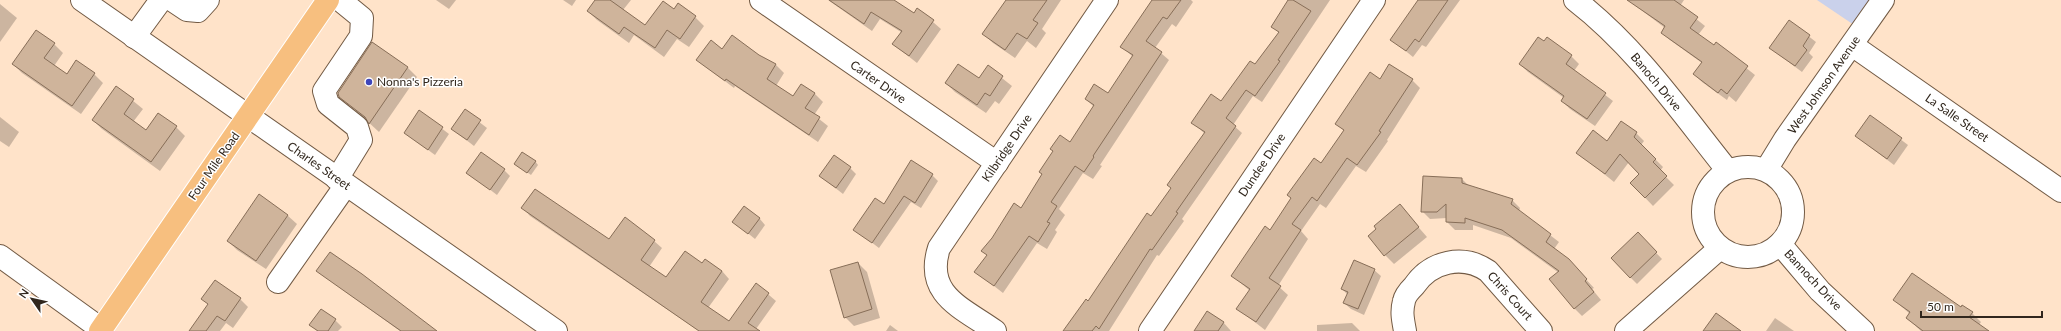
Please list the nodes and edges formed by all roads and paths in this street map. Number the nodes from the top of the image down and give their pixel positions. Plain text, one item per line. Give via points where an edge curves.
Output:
1 (82, 0) edge
2 (161, 0) edge
3 (172, 0) edge
4 (208, 0) edge
5 (328, 0) edge
6 (340, 0) edge
7 (761, 0) edge
8 (1107, 0) edge
9 (1374, 0) edge
10 (1575, 0) edge
11 (1884, 0) edge
12 (134, 37) junction
13 (1852, 45) junction
14 (248, 117) junction
15 (997, 163) junction
16 (1766, 170) junction
17 (1728, 171) junction
18 (342, 182) junction
19 (2061, 191) edge
20 (1780, 244) junction
21 (1720, 248) junction
22 (0, 256) edge
23 (278, 282) dead end
24 (100, 330) edge
25 (556, 331) edge
26 (995, 331) edge
27 (1150, 331) edge
28 (1405, 331) edge
29 (1541, 331) edge
30 (1626, 331) edge
31 (1863, 331) edge

1 - 12 street, Charles Street
2 - 12 street
3 - 4 street via 187,10 198,11
5 - 14 main road, Four Mile Road
6 - 18 street via 362,18 361,36 324,91 328,104 357,127 362,140
7 - 15 street, Carter Drive
8 - 15 street, Kilbridge Drive
9 - 27 street, Dundee Drive
10 - 17 street, Banoch Drive via 1638,58
11 - 13 street, West Johnson Avenue
12 - 14 street, Charles Street
13 - 16 street, West Johnson Avenue
13 - 19 street, La Salle Street
14 - 18 street, Charles Street
14 - 24 main road, Four Mile Road
15 - 26 street, Kilbridge Drive via 942,245 935,262 937,282 942,290
16 - 17 street via 1741,167
16 - 20 street via 1783,183 1792,203 1791,225
17 - 21 street via 1716,180 1707,192 1703,207 1704,222 1710,236
18 - 23 street
18 - 25 street, Charles Street
20 - 21 street via 1764,254 1746,257
20 - 31 street, Bannoch Drive via 1820,291
21 - 30 street
22 - 24 street
28 - 29 street, Chris Court via 1401,314 1404,299 1421,275 1445,262 1466,262 1479,265 1488,271

